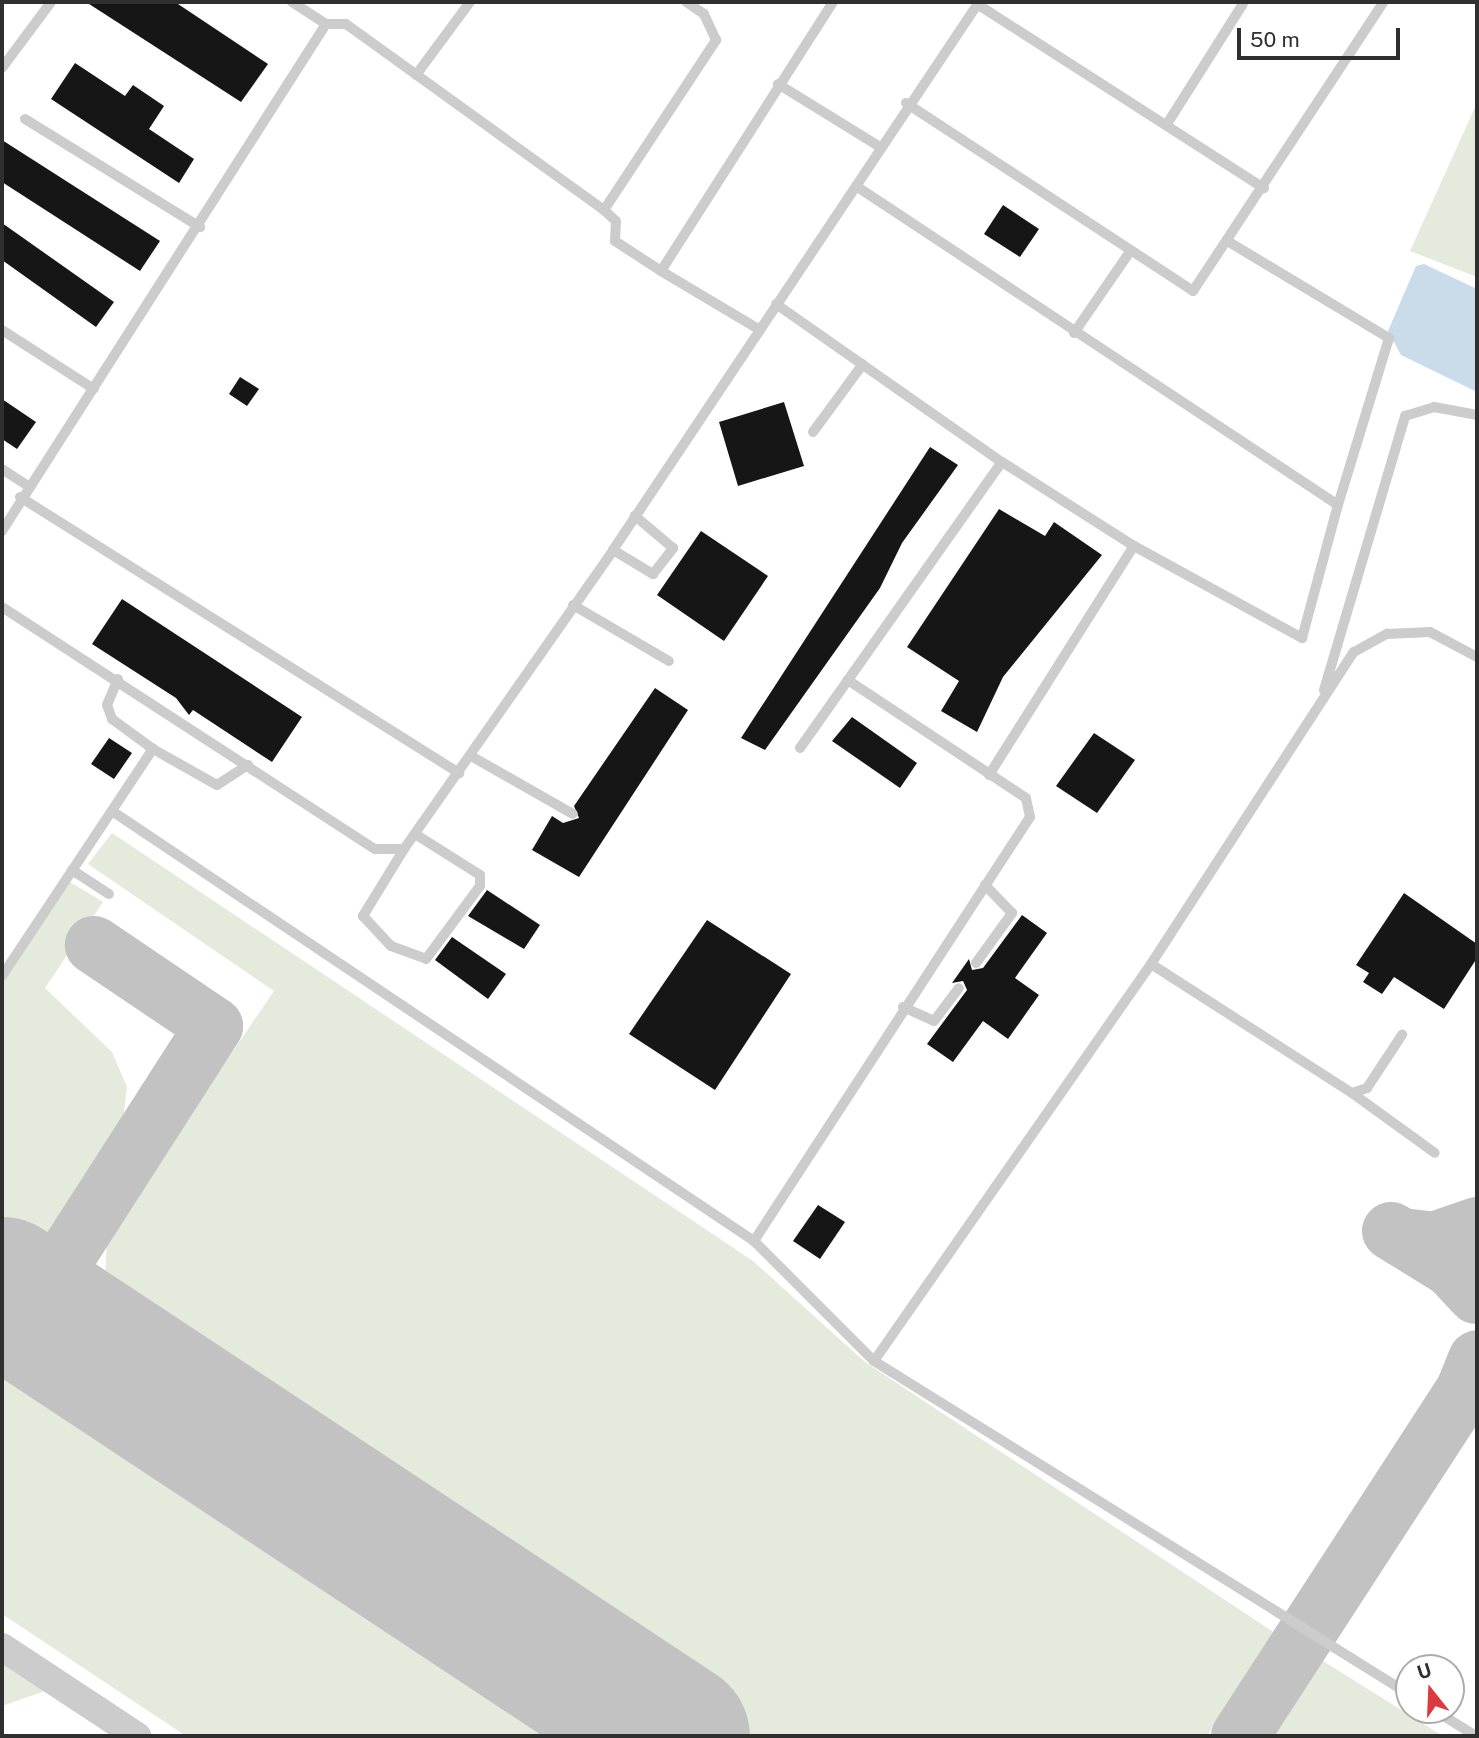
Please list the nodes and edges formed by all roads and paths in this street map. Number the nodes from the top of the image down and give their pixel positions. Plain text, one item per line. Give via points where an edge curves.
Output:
1 (51, 2) edge
2 (292, 2) edge
3 (470, 2) edge
4 (686, 2) edge
5 (833, 2) edge
6 (978, 3) edge
7 (1383, 3) edge
8 (1243, 4) dead end
9 (326, 24) junction
10 (2, 68) edge
11 (416, 75) junction
12 (778, 84) junction
13 (906, 103) junction
14 (25, 118) dead end
15 (1167, 124) junction
16 (880, 147) junction
17 (856, 186) junction
18 (1264, 188) junction
19 (604, 210) junction
20 (200, 227) junction
21 (1229, 242) junction
22 (1129, 253) junction
23 (662, 271) junction
24 (776, 304) junction
25 (2, 330) edge
26 (760, 330) junction
27 (1074, 333) junction
28 (863, 364) junction
29 (94, 389) junction
30 (1477, 415) edge
31 (813, 432) dead end
32 (1002, 462) junction
33 (2, 469) edge
34 (28, 486) junction
35 (20, 497) junction
36 (1338, 505) junction
37 (635, 516) junction
38 (2, 531) edge
39 (1134, 546) junction
40 (612, 550) junction
41 (573, 605) junction
42 (2, 607) edge
43 (1477, 657) edge
44 (669, 661) dead end
45 (118, 679) junction
46 (848, 680) junction
47 (1322, 698) junction
48 (800, 748) dead end
49 (153, 749) junction
50 (471, 756) junction
51 (248, 765) junction
52 (459, 773) junction
53 (989, 775) junction
54 (113, 811) junction
55 (573, 814) dead end
56 (418, 836) junction
57 (404, 849) junction
58 (72, 870) junction
59 (985, 885) junction
60 (109, 894) dead end
61 (976, 963) dead end
62 (1151, 964) junction
63 (2, 976) edge
64 (959, 988) dead end
65 (904, 1007) junction
66 (1402, 1035) dead end
67 (1352, 1093) junction
68 (1435, 1153) dead end
69 (754, 1241) junction
70 (874, 1361) junction
71 (2, 1647) edge
72 (1395, 1686) edge
73 (1457, 1724) edge
74 (137, 1736) edge
75 (1476, 1736) edge

1 - 10 lane
2 - 9 lane
3 - 11 lane
4 - 19 lane via 704,14 716,40
5 - 12 lane
6 - 13 lane
6 - 15 lane
7 - 18 lane
8 - 15 lane
9 - 11 lane via 346,24
9 - 20 lane
11 - 19 lane
12 - 16 lane
12 - 23 lane
13 - 16 lane
13 - 22 lane
14 - 20 lane
15 - 18 lane
16 - 17 lane
17 - 24 lane
17 - 27 lane
18 - 21 lane
19 - 23 lane via 616,221 615,241
20 - 29 lane
21 - 22 lane via 1193,291
21 - 36 lane via 1389,338
22 - 27 lane
23 - 26 lane
24 - 26 lane
24 - 28 lane
25 - 29 lane
26 - 37 lane
27 - 36 lane
28 - 31 lane
28 - 32 lane
29 - 34 lane
30 - 47 lane via 1434,407 1405,416
32 - 39 lane
32 - 46 lane
33 - 34 lane
34 - 35 lane
35 - 38 lane
35 - 52 lane
36 - 39 lane via 1301,638
37 - 40 lane
37 - 40 lane via 673,548 653,574
39 - 53 lane
40 - 41 lane
41 - 44 lane
41 - 50 lane
42 - 45 lane
43 - 47 lane via 1430,632 1387,634 1354,652
45 - 49 lane via 107,705 112,719
45 - 51 lane
46 - 48 lane
46 - 53 lane
47 - 62 lane
49 - 51 lane via 217,785
49 - 54 lane
50 - 52 lane
50 - 55 lane
51 - 57 lane via 375,849
52 - 56 lane
53 - 59 lane via 1026,798 1030,817
54 - 58 lane
54 - 69 lane
56 - 57 lane
56 - 57 lane via 480,875 480,886 426,959 391,946 363,916
58 - 60 lane
58 - 63 lane
59 - 61 lane via 1012,913
59 - 65 lane
62 - 67 lane
62 - 70 lane
64 - 65 lane via 934,1021
65 - 69 lane
66 - 67 lane via 1367,1088
67 - 68 lane
69 - 70 lane
70 - 72 lane
71 - 74 street
73 - 75 lane

